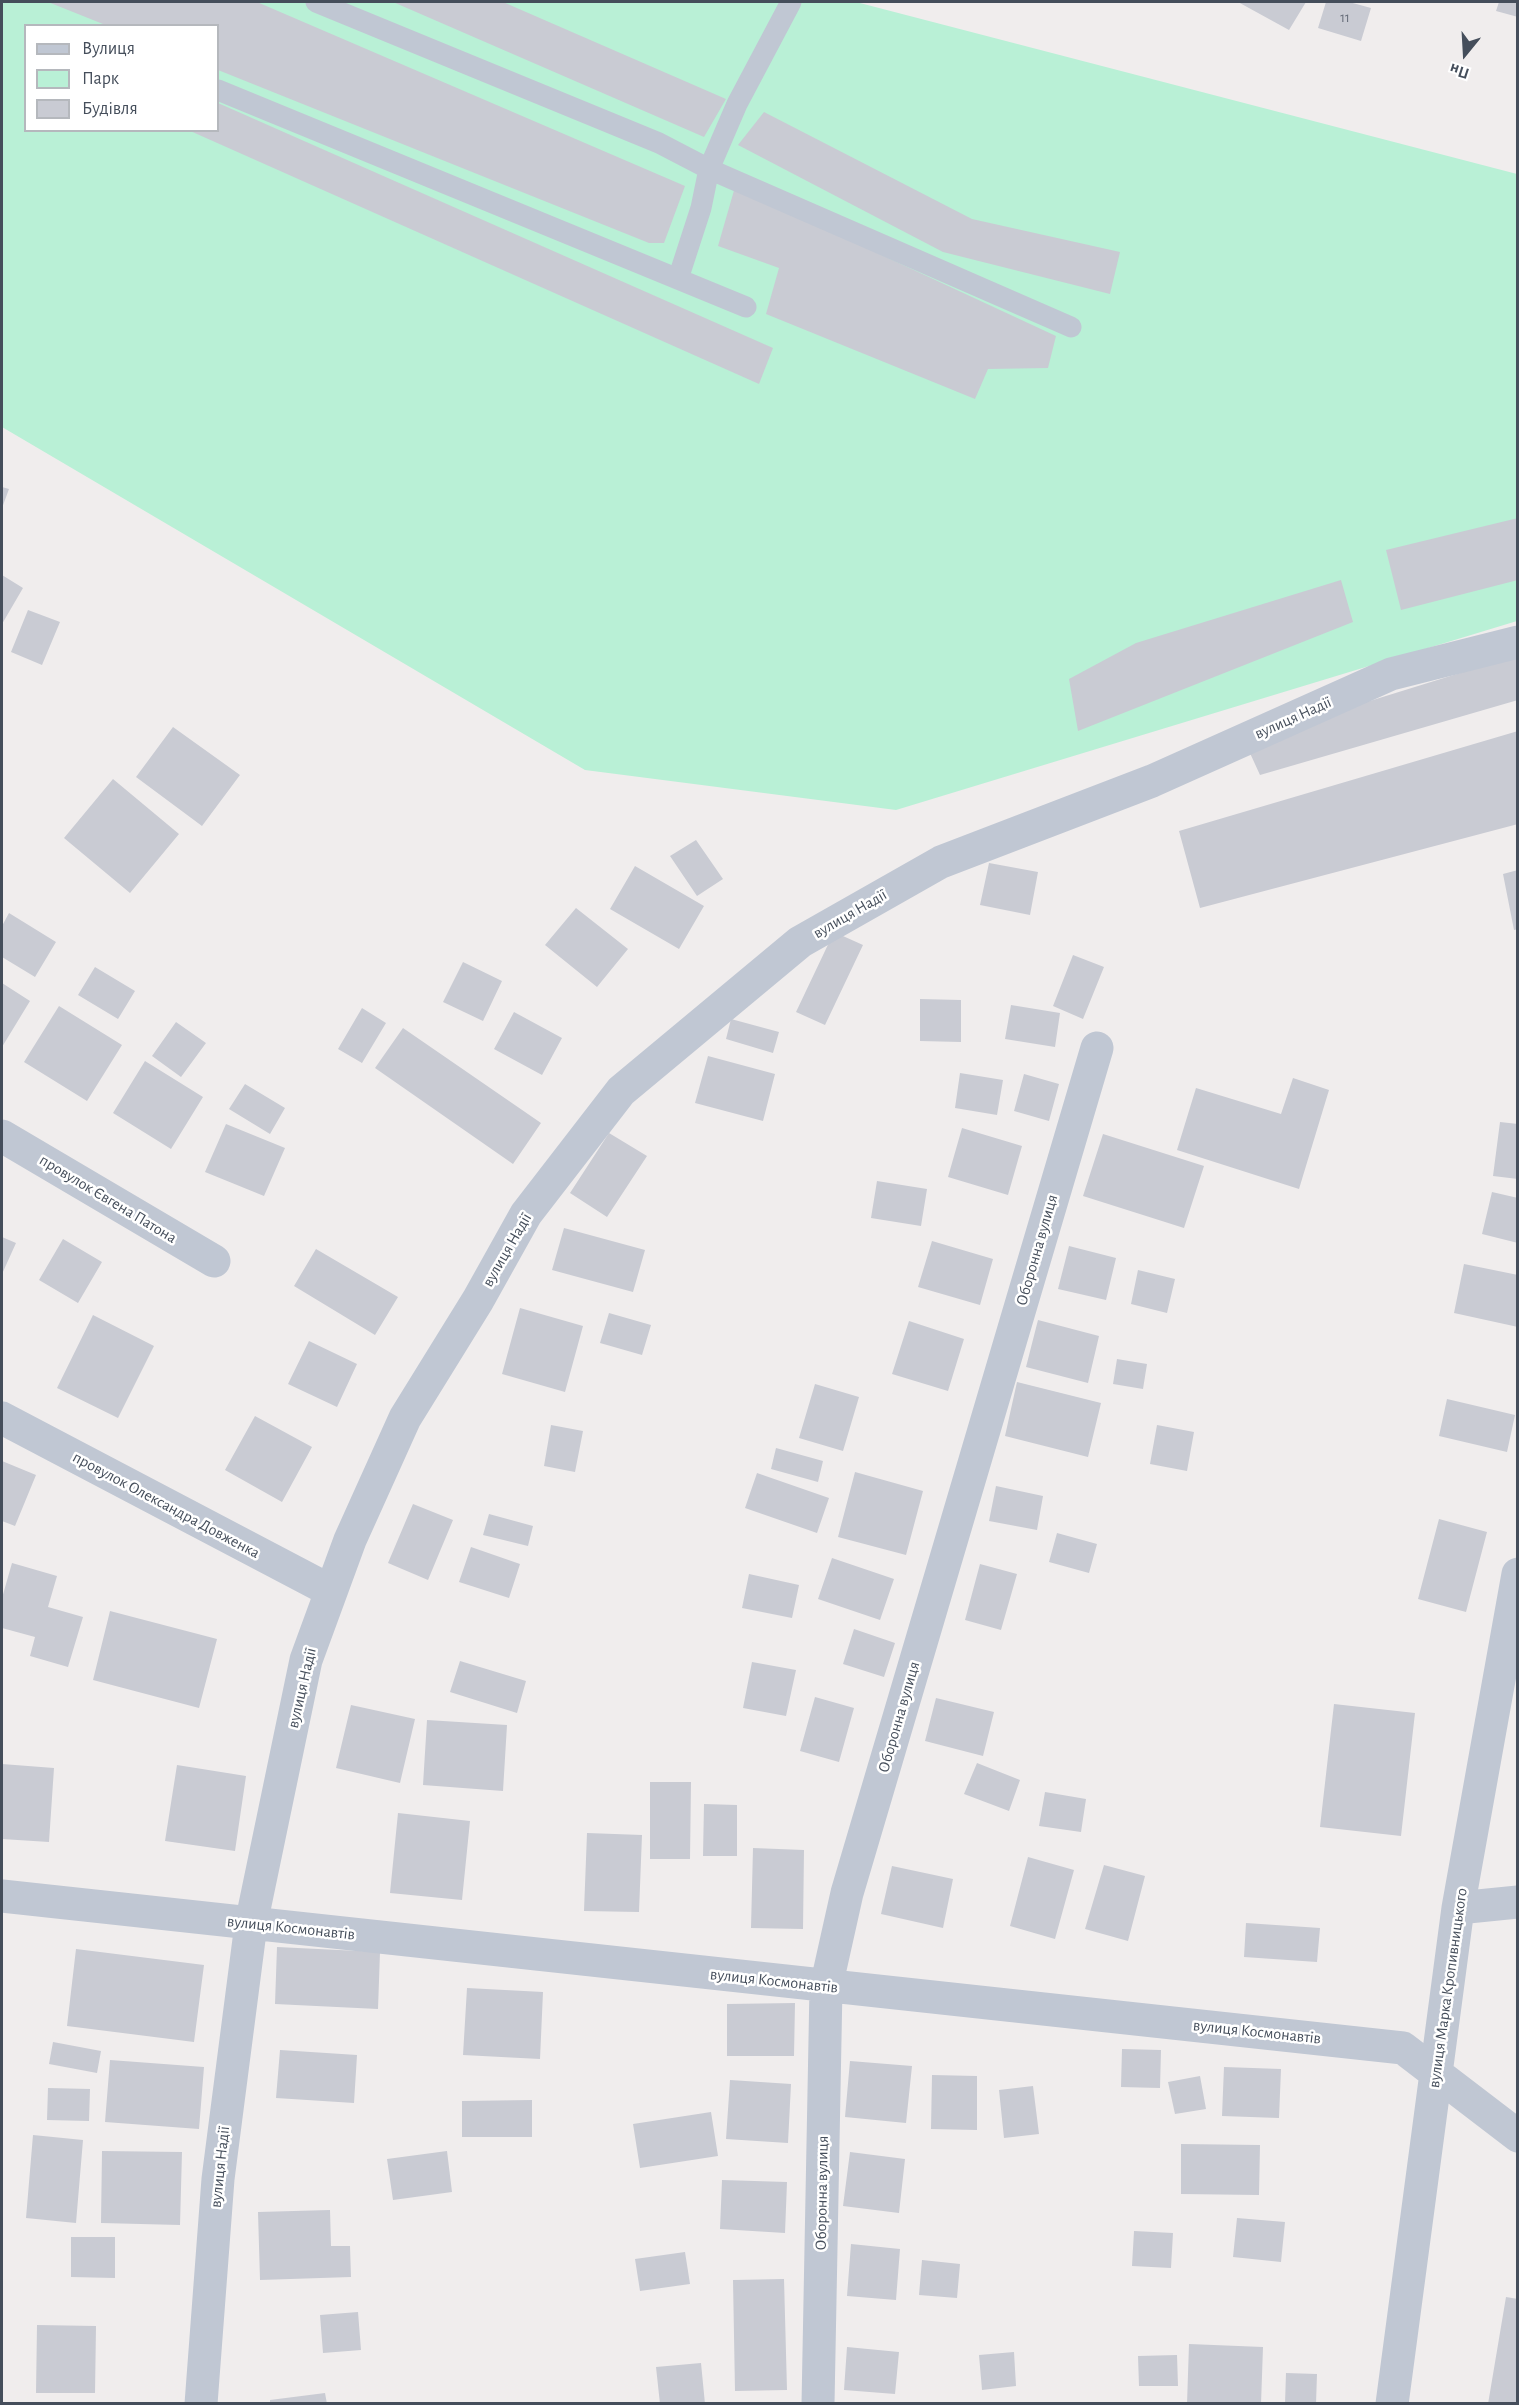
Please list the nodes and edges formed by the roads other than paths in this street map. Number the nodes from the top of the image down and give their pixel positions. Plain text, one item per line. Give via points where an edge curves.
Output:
1 (316, 2) edge
2 (791, 2) edge
3 (219, 90) edge
4 (710, 169) junction
5 (678, 279) junction
6 (746, 307) dead end
7 (1071, 327) dead end
8 (1518, 642) edge
9 (1097, 1048) dead end
10 (2, 1136) edge
11 (214, 1261) dead end
12 (2, 1418) edge
13 (1518, 1574) edge
14 (331, 1592) junction
15 (2, 1896) edge
16 (1518, 1902) edge
17 (1458, 1908) junction
18 (251, 1924) junction
19 (826, 1987) junction
20 (1436, 2073) junction
21 (1518, 2136) edge
22 (201, 2403) edge
23 (818, 2403) edge
24 (1392, 2403) edge

1 - 4 lane via 660,143
2 - 4 lane via 737,104
3 - 5 lane
4 - 5 lane
4 - 7 lane
5 - 6 lane
8 - 14 street, вулиця Надії via 1391,674 1152,781 941,862 800,942 621,1091 526,1214 405,1418
9 - 19 street, Оборонна вулиця via 847,1893
10 - 11 street, провулок Євгена Патона
12 - 14 street, провулок Олександра Довженка
13 - 17 street, вулиця Марка Кропивницького
14 - 18 street, вулиця Надії via 306,1660
15 - 18 street, вулиця Космонавтів
16 - 17 street
17 - 20 street, вулиця Марка Кропивницького
18 - 19 street, вулиця Космонавтів
18 - 22 street, вулиця Надії via 218,2179
19 - 20 street, вулиця Космонавтів via 1403,2048
19 - 23 street, Оборонна вулиця
20 - 21 street, вулиця Космонавтів
20 - 24 street, вулиця Марка Кропивницького

